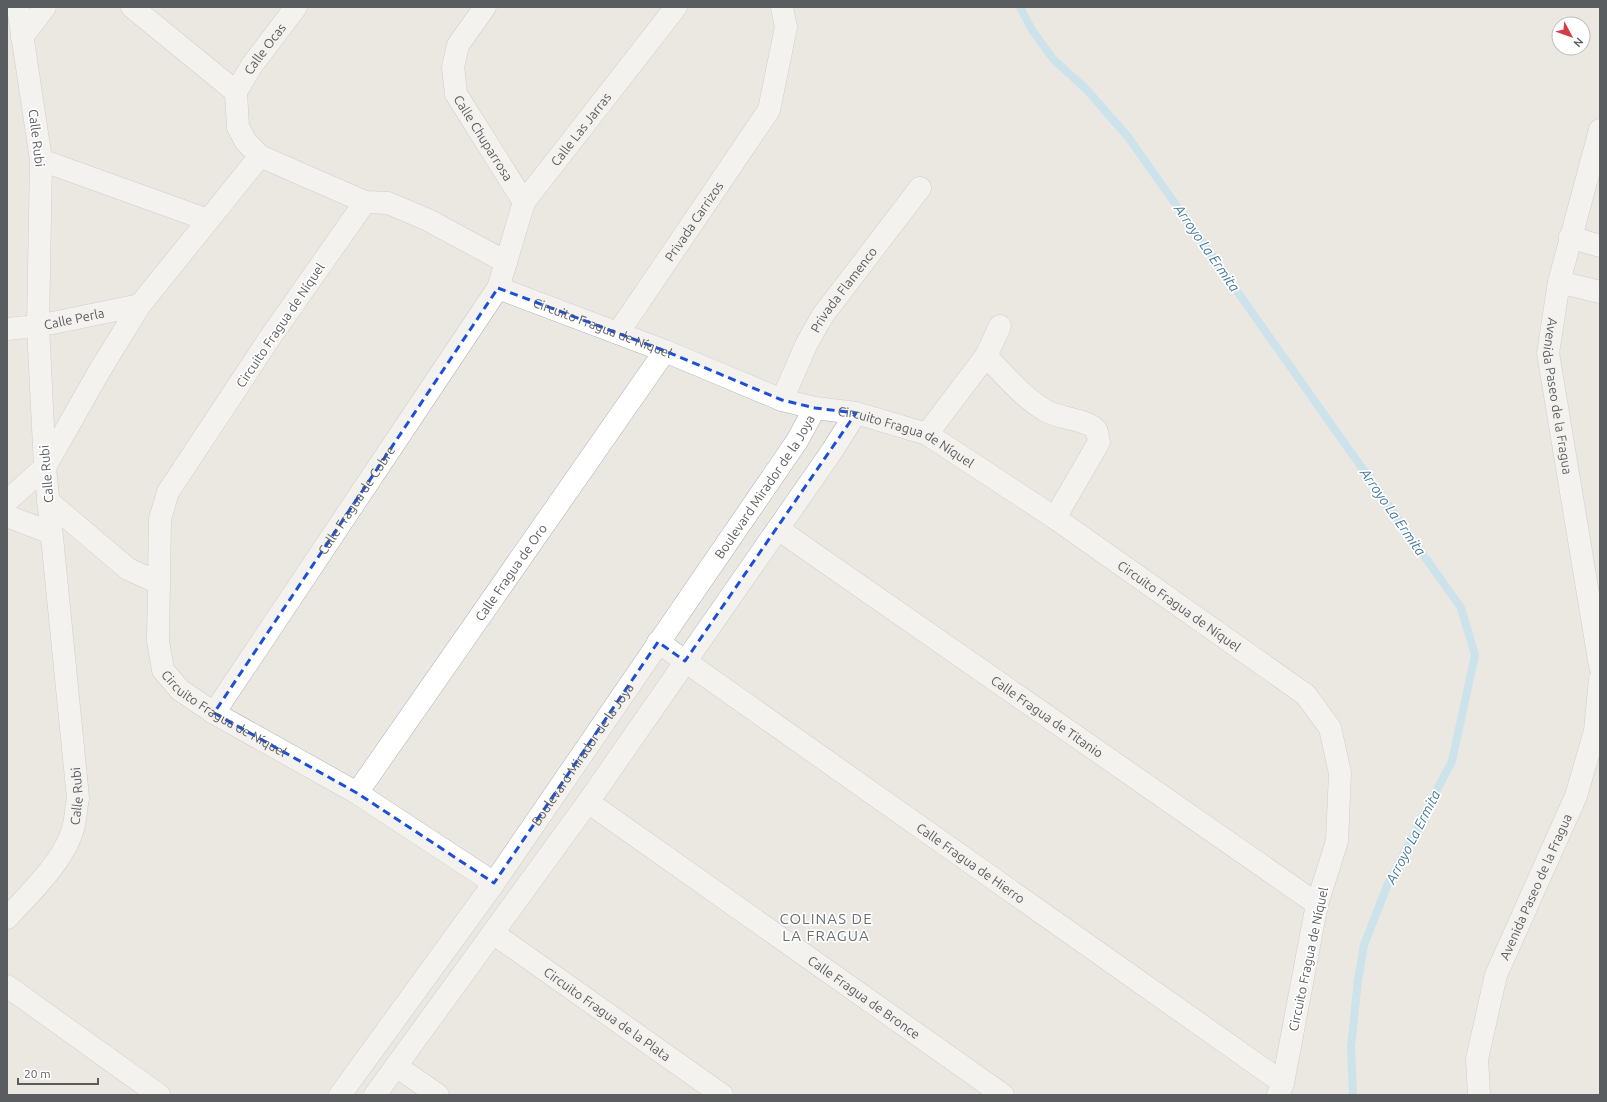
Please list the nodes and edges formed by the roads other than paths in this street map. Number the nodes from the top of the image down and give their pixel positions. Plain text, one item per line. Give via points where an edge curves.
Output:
1 (18, 7) edge
2 (45, 7) edge
3 (296, 7) edge
4 (485, 7) edge
5 (676, 7) edge
6 (782, 7) edge
7 (136, 8) edge
8 (22, 37) junction
9 (236, 92) junction
10 (1600, 130) edge
11 (260, 156) junction
12 (41, 160) junction
13 (920, 188) dead end
14 (365, 202) junction
15 (524, 202) junction
16 (208, 220) junction
17 (1570, 237) junction
18 (1600, 246) edge
19 (506, 262) junction
20 (1558, 282) junction
21 (498, 288) junction
22 (1600, 292) edge
23 (140, 304) junction
24 (38, 326) junction
25 (1000, 326) dead end
26 (7, 329) edge
27 (618, 333) junction
28 (665, 351) junction
29 (986, 356) junction
30 (782, 400) junction
31 (815, 408) junction
32 (856, 413) junction
33 (927, 434) junction
34 (45, 467) junction
35 (7, 501) edge
36 (48, 501) junction
37 (7, 516) edge
38 (1055, 518) junction
39 (778, 529) junction
40 (51, 533) junction
41 (158, 583) junction
42 (658, 642) junction
43 (685, 661) junction
44 (1600, 666) edge
45 (1600, 679) edge
46 (214, 713) junction
47 (358, 793) junction
48 (588, 802) junction
49 (494, 883) junction
50 (1318, 904) junction
51 (7, 918) edge
52 (493, 933) junction
53 (7, 986) edge
54 (396, 1066) junction
55 (1280, 1089) edge
56 (158, 1095) edge
57 (340, 1095) edge
58 (375, 1095) edge
59 (438, 1095) edge
60 (722, 1095) edge
61 (1004, 1095) edge
62 (1479, 1095) edge

1 - 8 street, Calle Rubi
2 - 8 street
3 - 9 street, Calle Ocas via 252,65
4 - 15 street, Calle Chuparrosa via 458,45 454,67 456,94
5 - 15 street, Calle Las Jarras
6 - 27 street, Privada Carrizos via 786,27 768,110
7 - 9 street
8 - 12 street, Calle Rubi
9 - 11 street via 238,127 246,142
10 - 17 street, Avenida Paseo de la Fragua
11 - 14 street
11 - 16 street
12 - 16 street
12 - 24 street, Calle Rubi
13 - 30 street, Privada Flamenco via 823,315 807,343
14 - 19 street via 388,203 422,217
14 - 41 street, Circuito Fragua de Níquel via 269,339 168,492 160,519
15 - 19 street, Calle Las Jarras
16 - 23 street
17 - 18 street
17 - 20 street, Avenida Paseo de la Fragua
19 - 21 street
20 - 22 street
20 - 44 street, Avenida Paseo de la Fragua via 1548,353
21 - 27 street, Circuito Fragua de Níquel
21 - 46 street, Calle Fragua de Cobre
23 - 24 street, Calle Perla
23 - 34 street
24 - 26 street, Calle Perla
24 - 34 street, Calle Rubi
25 - 29 street
27 - 28 street, Circuito Fragua de Níquel
28 - 30 street, Circuito Fragua de Níquel
28 - 47 street, Calle Fragua de Oro
29 - 33 street
29 - 38 street via 1048,412 1090,425 1096,430 1098,442
30 - 31 street, Circuito Fragua de Níquel
31 - 32 street, Circuito Fragua de Níquel
31 - 42 street, Boulevard Mirador de la Joya via 797,441
32 - 33 street, Circuito Fragua de Níquel
32 - 39 street
33 - 38 street, Circuito Fragua de Níquel
34 - 35 street
34 - 36 street, Calle Rubi
36 - 40 street, Calle Rubi
36 - 41 street via 128,569
37 - 40 street
38 - 50 street, Circuito Fragua de Níquel via 1306,695 1330,728 1340,773 1337,841
39 - 43 street
39 - 50 street, Calle Fragua de Titanio
40 - 51 street, Calle Rubi via 78,798 74,827 62,853
41 - 46 street, Circuito Fragua de Níquel via 158,642 163,670 180,690
42 - 43 street, Calle Fragua de Hierro
42 - 49 street, Boulevard Mirador de la Joya
43 - 48 street
43 - 55 street, Calle Fragua de Hierro
45 - 62 street, Avenida Paseo de la Fragua via 1595,731 1576,796 1496,975 1477,1059
46 - 47 street, Circuito Fragua de Níquel
47 - 49 street, Circuito Fragua de Níquel
48 - 52 street
48 - 61 street, Calle Fragua de Bronce
49 - 57 street, Boulevard Mirador de la Joya
50 - 55 street, Circuito Fragua de Níquel
52 - 54 street
52 - 60 street, Circuito Fragua de la Plata
53 - 56 street
54 - 58 street
54 - 59 street

